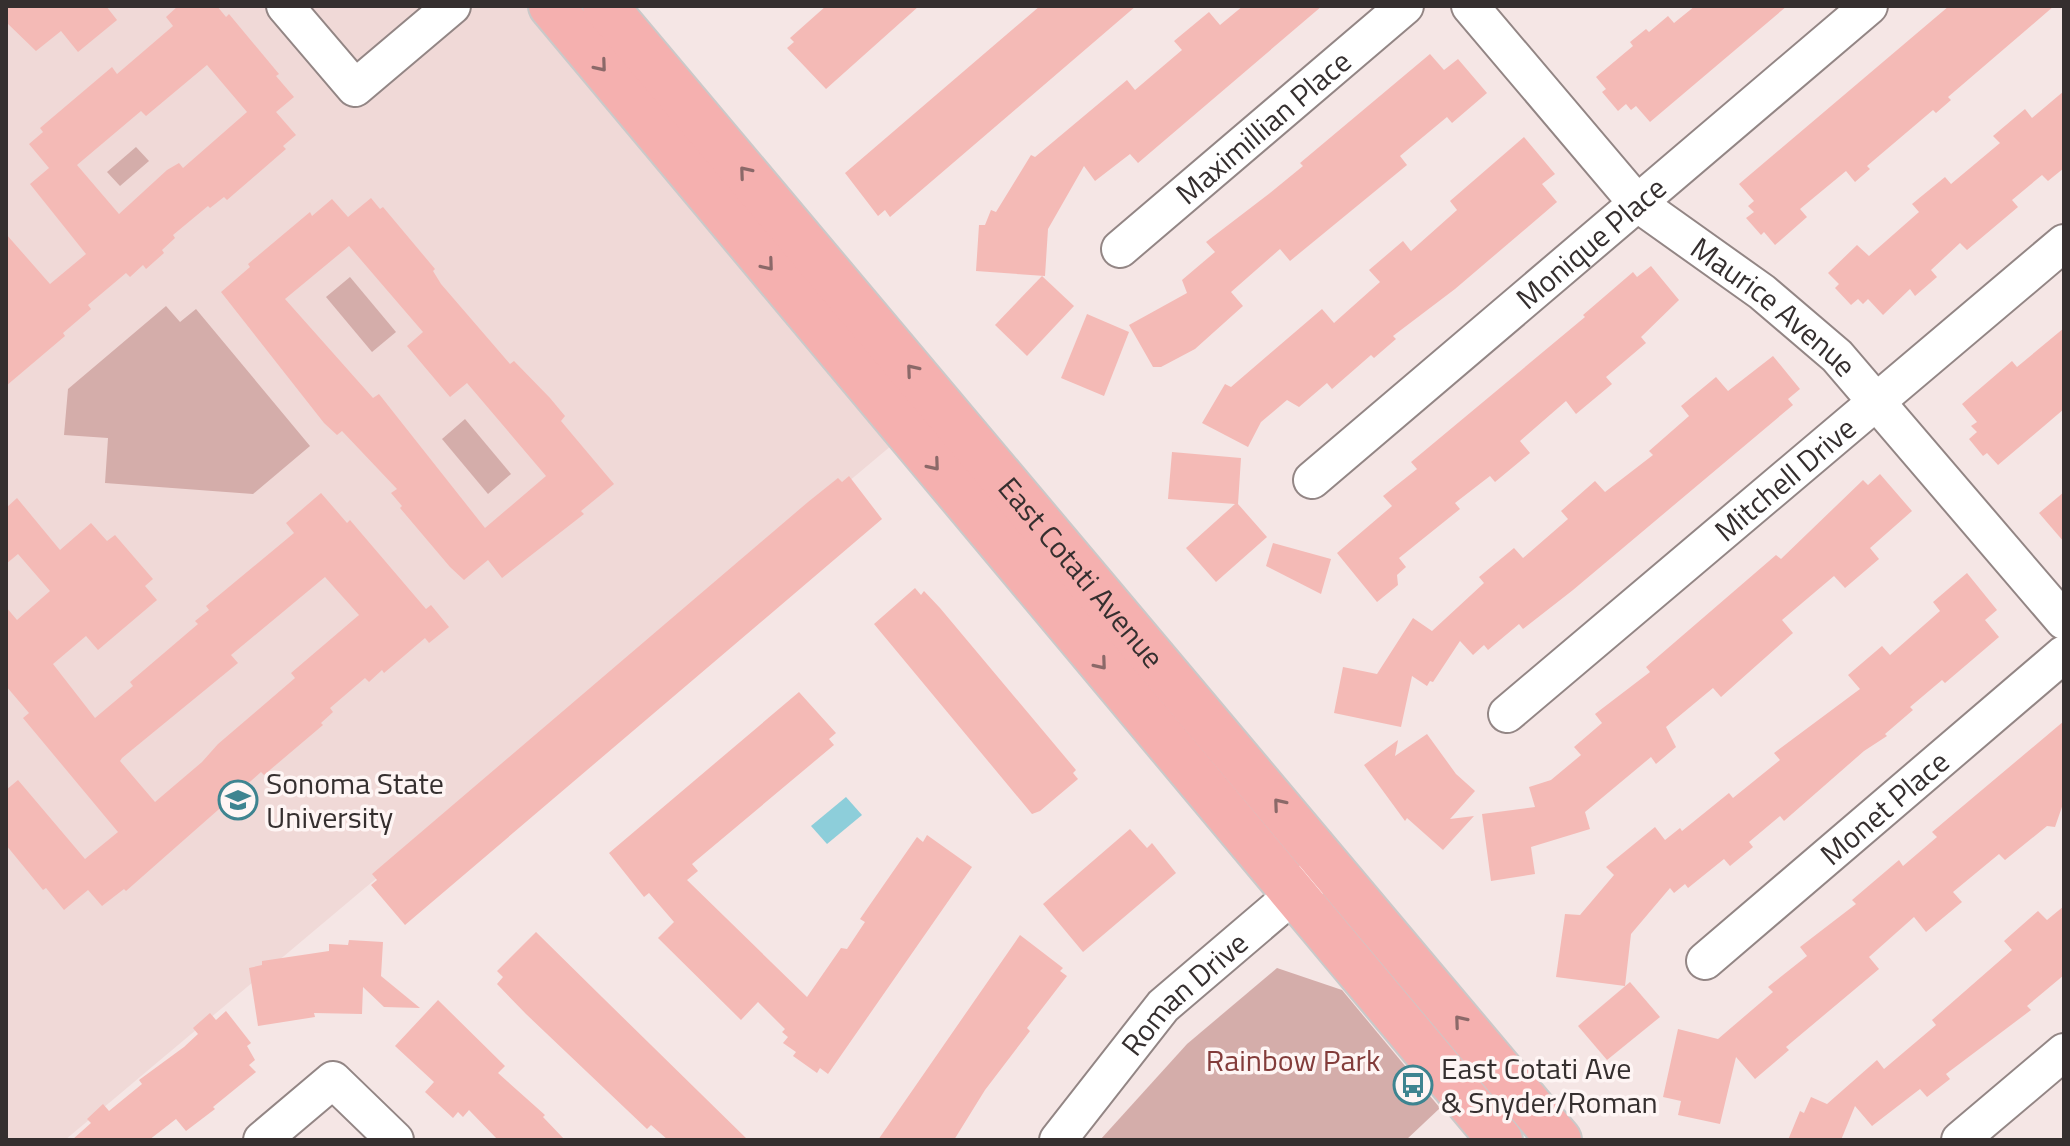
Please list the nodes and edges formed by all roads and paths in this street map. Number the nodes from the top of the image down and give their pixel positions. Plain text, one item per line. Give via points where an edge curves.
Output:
1 (285, 6) edge
2 (452, 6) edge
3 (551, 6) edge
4 (605, 6) edge
5 (1405, 6) edge
6 (1470, 6) edge
7 (1869, 6) edge
8 (1637, 203) junction
9 (2064, 243) edge
10 (1120, 249) dead end
11 (1878, 403) junction
12 (1312, 480) dead end
13 (2064, 621) edge
14 (2064, 654) edge
15 (1507, 714) dead end
16 (1329, 864) junction
17 (1293, 894) junction
18 (1705, 961) dead end
19 (2064, 1052) edge
20 (262, 1140) edge
21 (395, 1140) edge
22 (1058, 1140) edge
23 (1500, 1140) edge
24 (1559, 1140) edge
25 (1960, 1140) edge

1 - 2 street via 355,88
3 -> 17 main road, East Cotati Avenue
16 -> 4 main road, East Cotati Avenue
5 - 10 street, Maximillian Place
6 - 8 street, Maurice Avenue
7 - 8 street, Monique Place
8 - 11 street, Maurice Avenue via 1762,292 1837,356
8 - 12 street, Monique Place
9 - 11 street, Mitchell Drive
11 - 13 street, Maurice Avenue
11 - 15 street, Mitchell Drive
14 - 18 street, Monet Place
16 - 17 street, Roman Drive
24 -> 16 main road, East Cotati Avenue
17 - 22 street, Roman Drive via 1163,1006
17 - 23 main road, East Cotati Avenue
19 - 25 street
20 - 21 street via 333,1080

